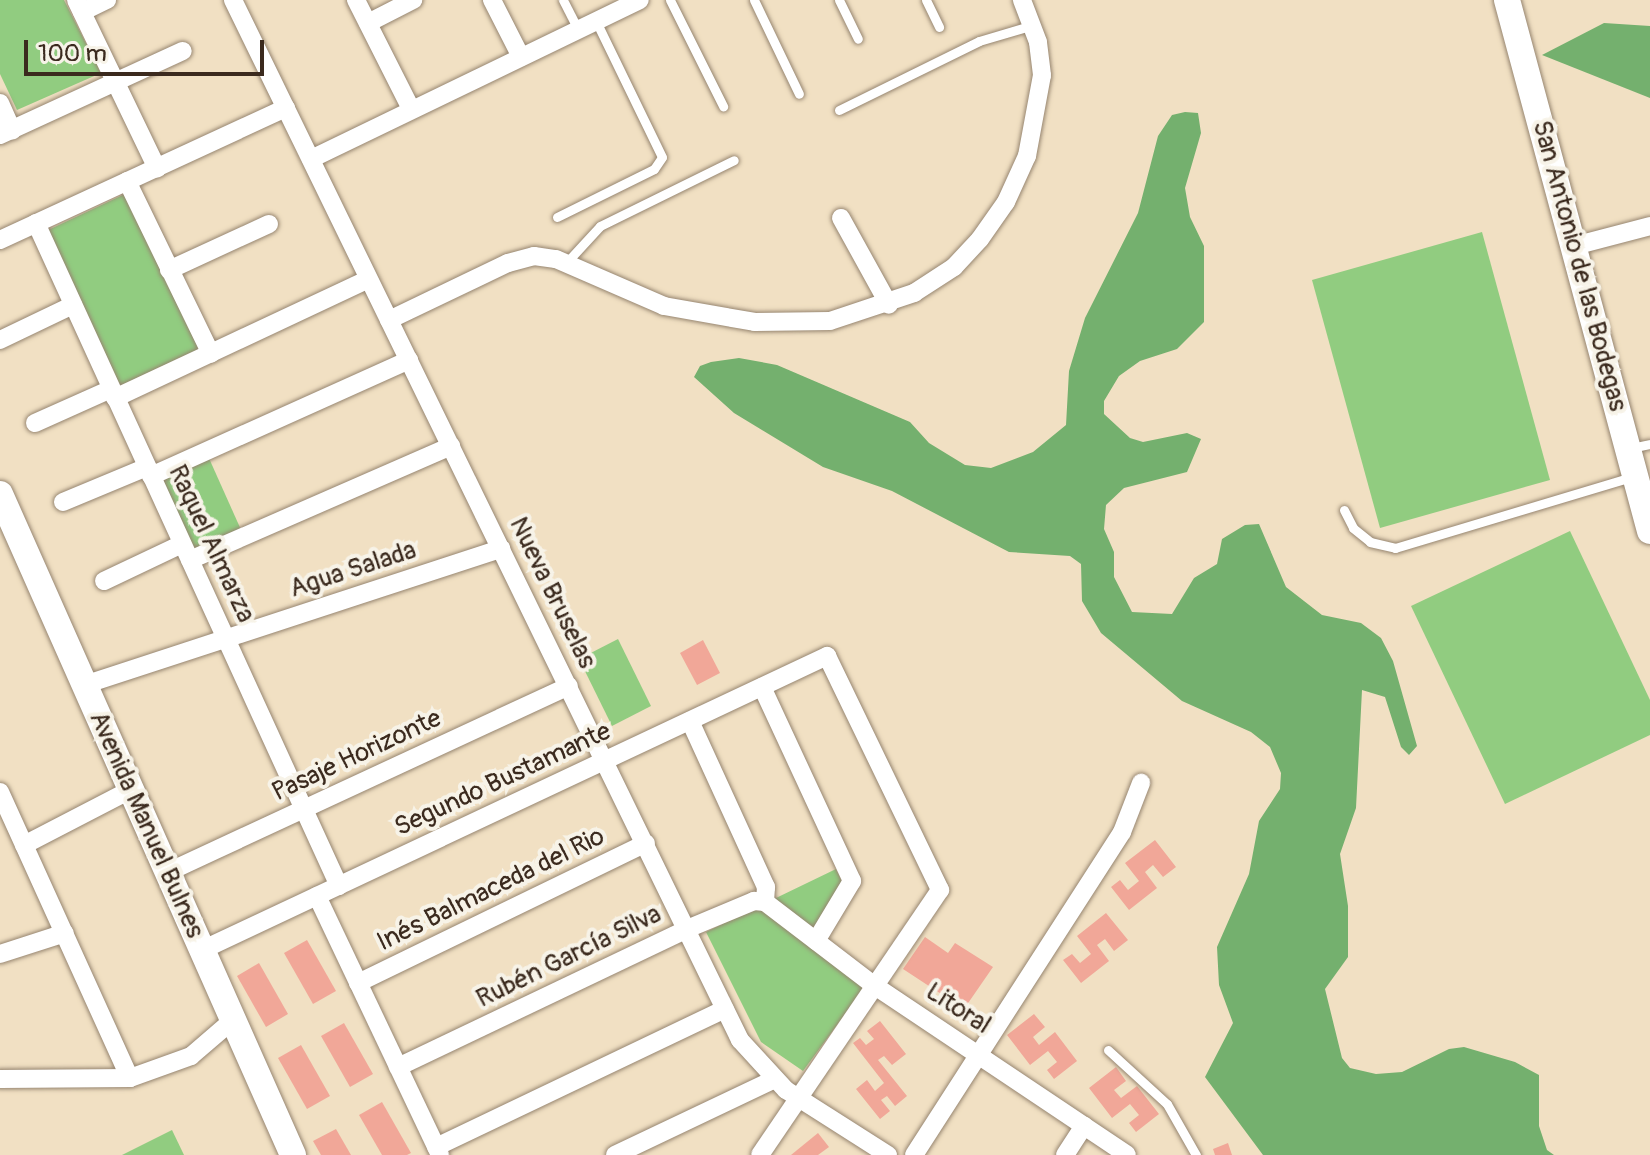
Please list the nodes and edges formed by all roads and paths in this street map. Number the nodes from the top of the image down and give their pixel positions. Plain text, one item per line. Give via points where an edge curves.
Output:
1 (107, 0) edge
2 (233, 0) edge
3 (356, 0) edge
4 (413, 0) edge
5 (492, 0) edge
6 (563, 0) edge
7 (670, 0) edge
8 (754, 0) edge
9 (839, 0) edge
10 (926, 0) edge
11 (1022, 0) edge
12 (1507, 0) edge
13 (630, 2) edge
14 (79, 6) edge
15 (596, 21) junction
16 (368, 23) junction
17 (1033, 25) junction
18 (939, 27) dead end
19 (578, 30) junction
20 (858, 39) dead end
21 (183, 51) dead end
22 (521, 57) junction
23 (116, 82) junction
24 (799, 94) dead end
25 (0, 103) edge
26 (723, 106) dead end
27 (286, 108) junction
28 (411, 109) junction
29 (839, 110) dead end
30 (6, 132) edge
31 (311, 159) junction
32 (734, 160) dead end
33 (157, 168) junction
34 (127, 181) junction
35 (557, 217) dead end
36 (841, 218) dead end
37 (36, 223) junction
38 (269, 224) dead end
39 (1650, 226) edge
40 (0, 240) edge
41 (1574, 246) junction
42 (566, 263) junction
43 (169, 270) junction
44 (369, 279) junction
45 (73, 305) junction
46 (889, 305) junction
47 (389, 320) junction
48 (0, 340) edge
49 (211, 354) junction
50 (409, 360) junction
51 (113, 393) junction
52 (35, 423) dead end
53 (451, 446) junction
54 (1639, 446) edge
55 (149, 471) junction
56 (1634, 476) junction
57 (0, 494) edge
58 (63, 502) dead end
59 (1344, 510) dead end
60 (1650, 531) edge
61 (501, 549) junction
62 (186, 552) junction
63 (104, 581) dead end
64 (225, 639) junction
65 (84, 685) junction
66 (569, 686) junction
67 (762, 687) junction
68 (690, 721) junction
69 (606, 760) junction
70 (1141, 783) dead end
71 (130, 790) junction
72 (0, 792) edge
73 (303, 809) junction
74 (646, 843) junction
75 (24, 845) junction
76 (166, 873) junction
77 (339, 886) junction
78 (317, 896) junction
79 (765, 902) junction
80 (687, 929) junction
81 (65, 933) junction
82 (816, 941) junction
83 (202, 950) junction
84 (0, 954) edge
85 (358, 983) junction
86 (875, 986) junction
87 (725, 1009) junction
88 (233, 1020) junction
89 (1108, 1050) dead end
90 (981, 1054) junction
91 (398, 1067) junction
92 (130, 1078) junction
93 (0, 1079) edge
94 (773, 1080) junction
95 (799, 1099) junction
96 (1084, 1126) junction
97 (438, 1151) edge
98 (293, 1155) edge
99 (615, 1155) edge
100 (760, 1155) edge
101 (888, 1155) edge
102 (914, 1155) edge
103 (1065, 1155) edge
104 (1127, 1155) edge
105 (1196, 1155) edge

1 - 14 street
2 - 27 street, Nueva Bruselas
3 - 16 street
4 - 16 street
5 - 22 street
6 - 19 lane
7 - 26 lane
8 - 24 lane
9 - 20 lane
10 - 18 lane
11 - 17 street
12 - 41 street, San Antonio de las Bodegas
13 - 15 street
14 - 23 street
15 - 19 street
15 - 35 lane via 662,157 654,169
16 - 28 street
17 - 29 lane via 979,41
17 - 46 street via 1041,60 1039,107 1027,156 1006,202 954,267
19 - 22 street
21 - 23 street
22 - 28 street
23 - 30 street
23 - 33 street
25 - 30 street
27 - 31 street, Nueva Bruselas
27 - 33 street
28 - 31 street
31 - 44 street, Nueva Bruselas
32 - 42 lane via 600,226
33 - 34 street
34 - 37 street
34 - 43 street
36 - 46 street
37 - 40 street
37 - 45 street, Raquel Almarza
38 - 43 street
39 - 41 street
41 - 54 street, San Antonio de las Bodegas
42 - 46 street via 664,306 755,322 830,321
42 - 47 street via 545,257 516,260
43 - 49 street
44 - 47 street, Nueva Bruselas
44 - 49 street
45 - 48 street
45 - 51 street, Raquel Almarza
47 - 50 street, Nueva Bruselas
49 - 51 street
50 - 53 street, Nueva Bruselas
50 - 55 street
51 - 52 street
51 - 55 street, Raquel Almarza
53 - 61 street, Nueva Bruselas
53 - 62 street
54 - 56 street, San Antonio de las Bodegas
55 - 58 street
55 - 62 street, Raquel Almarza
56 - 59 lane via 1395,548 1370,542 1353,528
56 - 60 street, San Antonio de las Bodegas
57 - 65 street, Avenida Manuel Bulnes
61 - 64 street, Agua Salada
61 - 66 street, Nueva Bruselas
62 - 63 street
62 - 64 street, Raquel Almarza
64 - 65 street, Agua Salada
64 - 73 street, Raquel Almarza
65 - 71 street, Avenida Manuel Bulnes
66 - 69 street, Nueva Bruselas
66 - 73 street, Pasaje Horizonte
67 - 68 street, Segundo Bustamante
67 - 82 street via 852,881
67 - 86 street, Segundo Bustamante via 827,656 940,890
68 - 69 street, Segundo Bustamante
68 - 79 street via 766,887
69 - 74 street, Nueva Bruselas
69 - 77 street, Segundo Bustamante
70 - 90 street via 1122,832
71 - 75 street
71 - 76 street, Avenida Manuel Bulnes
72 - 75 street
73 - 76 street, Pasaje Horizonte
73 - 77 street, Raquel Almarza
74 - 80 street, Nueva Bruselas
74 - 85 street, Inés Balmaceda del Rio
75 - 81 street
76 - 83 street, Avenida Manuel Bulnes
77 - 78 street, Segundo Bustamante
78 - 83 street, Segundo Bustamante
78 - 85 street
79 - 80 street, Rubén García Silva via 754,901
79 - 82 street, Litoral
80 - 87 street, Nueva Bruselas
80 - 91 street, Rubén García Silva
81 - 84 street
81 - 92 street
82 - 86 street, Litoral
83 - 88 street, Avenida Manuel Bulnes
85 - 91 street
86 - 90 street, Litoral
86 - 95 street
87 - 94 street, Nueva Bruselas via 745,1048
87 - 97 street
88 - 92 street via 191,1056
88 - 98 street, Avenida Manuel Bulnes
89 - 105 lane via 1153,1088
90 - 96 street, Litoral
90 - 102 street
91 - 97 street
92 - 93 street
94 - 95 street, Nueva Bruselas
94 - 99 street
95 - 100 street
95 - 101 street, Nueva Bruselas
96 - 103 street
96 - 104 street, Litoral

